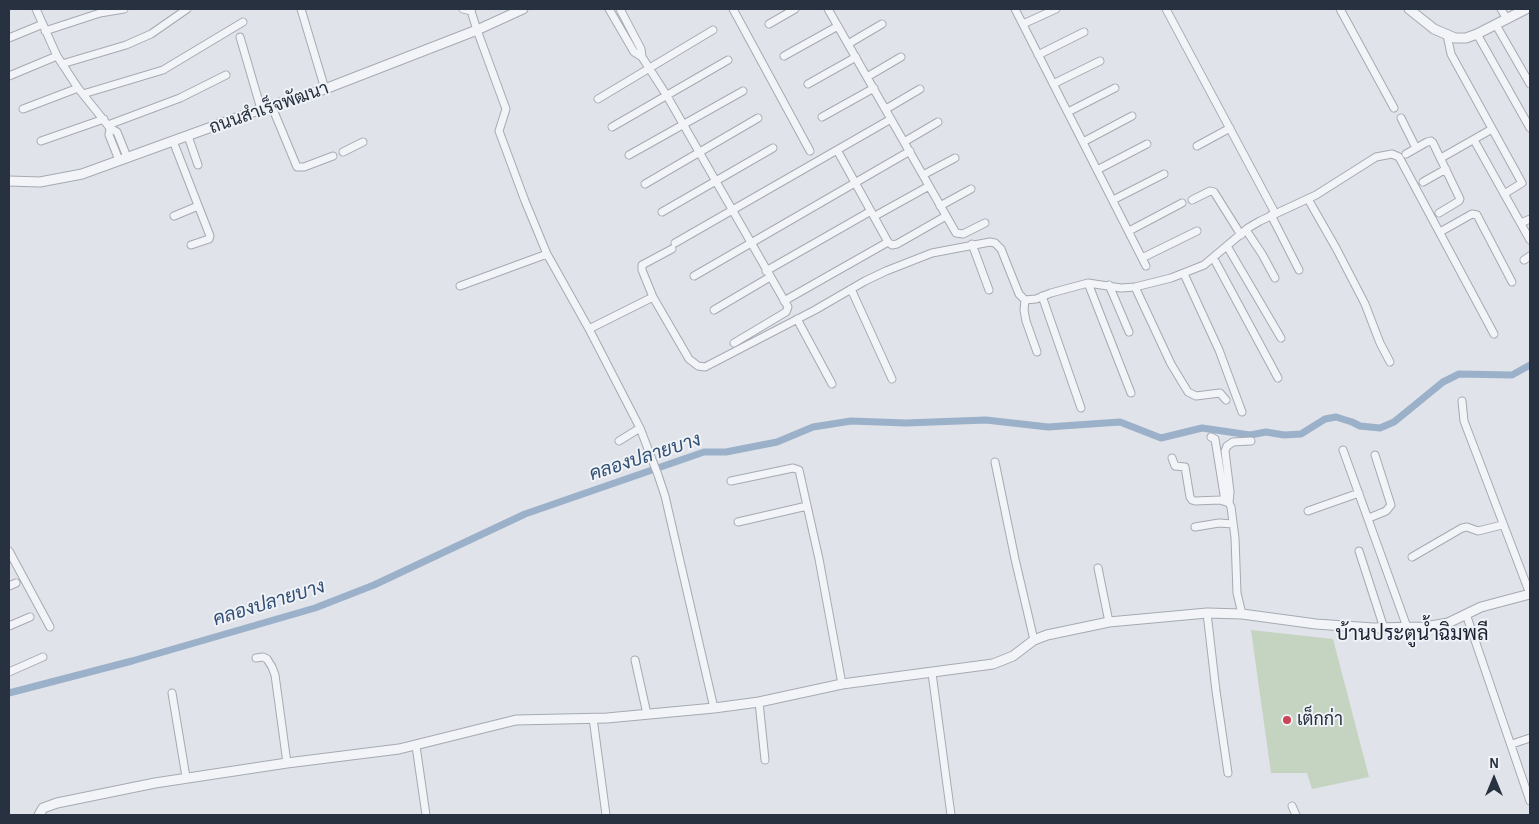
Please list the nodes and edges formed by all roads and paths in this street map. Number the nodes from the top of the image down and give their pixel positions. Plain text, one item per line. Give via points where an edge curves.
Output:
1 (36, 9) edge
2 (124, 9) edge
3 (188, 9) edge
4 (301, 9) edge
5 (463, 9) edge
6 (523, 9) edge
7 (610, 9) edge
8 (620, 9) edge
9 (733, 9) edge
10 (795, 9) edge
11 (828, 9) edge
12 (1015, 9) edge
13 (1056, 9) edge
14 (1166, 9) edge
15 (1340, 9) edge
16 (1409, 9) edge
17 (1501, 9) edge
18 (1526, 9) edge
19 (471, 11) edge
20 (1507, 19) junction
21 (244, 22) dead end
22 (628, 24) junction
23 (769, 24) dead end
24 (882, 24) dead end
25 (1023, 24) junction
26 (1496, 25) junction
27 (838, 26) junction
28 (44, 27) junction
29 (476, 27) junction
30 (620, 28) junction
31 (713, 30) dead end
32 (1084, 32) dead end
33 (1477, 34) junction
34 (1447, 35) junction
35 (240, 37) dead end
36 (9, 38) edge
37 (848, 44) junction
38 (1038, 55) junction
39 (57, 56) junction
40 (784, 56) dead end
41 (642, 57) junction
42 (856, 57) junction
43 (901, 57) dead end
44 (728, 60) dead end
45 (1100, 61) dead end
46 (62, 64) junction
47 (650, 69) junction
48 (226, 74) dead end
49 (9, 76) edge
50 (867, 77) junction
51 (808, 84) dead end
52 (1053, 84) junction
53 (1530, 84) edge
54 (874, 88) junction
55 (1115, 88) dead end
56 (325, 89) junction
57 (920, 89) dead end
58 (80, 91) junction
59 (743, 91) dead end
60 (667, 96) junction
61 (598, 99) dead end
62 (272, 107) junction
63 (1394, 108) dead end
64 (24, 109) dead end
65 (261, 109) junction
66 (886, 109) junction
67 (1068, 112) junction
68 (1132, 116) dead end
69 (822, 117) dead end
70 (758, 118) dead end
71 (1401, 118) dead end
72 (891, 119) junction
73 (938, 122) dead end
74 (108, 124) junction
75 (683, 125) junction
76 (612, 127) dead end
77 (1230, 128) junction
78 (1530, 128) edge
79 (1492, 129) junction
80 (188, 136) junction
81 (1474, 140) junction
82 (41, 141) dead end
83 (173, 141) junction
84 (364, 142) dead end
85 (904, 142) junction
86 (1083, 142) junction
87 (1148, 144) dead end
88 (1197, 146) dead end
89 (773, 148) dead end
90 (1416, 148) junction
91 (837, 150) junction
92 (810, 151) dead end
93 (910, 151) junction
94 (343, 152) dead end
95 (699, 153) junction
96 (1406, 154) dead end
97 (629, 155) dead end
98 (333, 156) dead end
99 (955, 158) dead end
100 (1441, 158) junction
101 (123, 159) junction
102 (198, 165) dead end
103 (1446, 169) junction
104 (1098, 170) junction
105 (1164, 174) dead end
106 (923, 175) junction
107 (1530, 179) edge
108 (9, 181) edge
109 (716, 182) junction
110 (855, 182) junction
111 (1422, 182) dead end
112 (1522, 183) junction
113 (645, 184) dead end
114 (929, 186) junction
115 (971, 189) dead end
116 (1504, 194) junction
117 (1308, 199) junction
118 (1113, 200) junction
119 (1192, 200) dead end
120 (1182, 203) dead end
121 (198, 206) junction
122 (940, 206) junction
123 (732, 210) junction
124 (662, 212) dead end
125 (1439, 213) dead end
126 (873, 214) junction
127 (1273, 214) junction
128 (174, 216) dead end
129 (946, 216) junction
130 (1530, 219) edge
131 (985, 223) dead end
132 (1521, 224) junction
133 (1129, 231) junction
134 (1197, 231) dead end
135 (1244, 232) junction
136 (1440, 232) junction
137 (1530, 240) edge
138 (888, 242) junction
139 (751, 243) junction
140 (972, 244) junction
141 (191, 245) dead end
142 (1227, 246) junction
143 (547, 254) junction
144 (1142, 258) junction
145 (1214, 258) junction
146 (1146, 266) dead end
147 (1299, 270) dead end
148 (768, 274) junction
149 (1184, 274) junction
150 (694, 276) dead end
151 (1275, 278) dead end
152 (1512, 282) dead end
153 (1088, 283) junction
154 (1109, 285) junction
155 (460, 286) dead end
156 (1135, 286) junction
157 (851, 289) junction
158 (989, 290) dead end
159 (1042, 296) junction
160 (653, 297) junction
161 (1025, 300) junction
162 (784, 301) junction
163 (714, 310) dead end
164 (797, 319) junction
165 (588, 329) junction
166 (1129, 332) dead end
167 (1494, 334) dead end
168 (1281, 338) dead end
169 (734, 343) dead end
170 (1037, 352) dead end
171 (1390, 362) dead end
172 (1278, 378) dead end
173 (892, 379) dead end
174 (832, 384) dead end
175 (1131, 393) dead end
176 (1226, 400) dead end
177 (1462, 401) dead end
178 (1081, 408) dead end
179 (1242, 412) dead end
180 (640, 428) junction
181 (1212, 437) dead end
182 (619, 441) dead end
183 (1251, 441) dead end
184 (1343, 450) dead end
185 (1375, 455) dead end
186 (1172, 458) dead end
187 (995, 462) dead end
188 (731, 481) dead end
189 (1359, 493) junction
190 (1227, 502) junction
191 (807, 506) junction
192 (1308, 511) dead end
193 (1369, 518) junction
194 (738, 522) dead end
195 (1233, 524) junction
196 (1502, 524) junction
197 (1195, 527) dead end
198 (9, 551) edge
199 (1359, 551) dead end
200 (1412, 557) dead end
201 (1098, 568) dead end
202 (1530, 594) edge
203 (1207, 613) junction
204 (1242, 614) junction
205 (1466, 614) junction
206 (30, 617) dead end
207 (1109, 622) junction
208 (9, 626) edge
209 (50, 627) dead end
210 (1407, 627) junction
211 (1384, 628) junction
212 (1034, 640) junction
213 (43, 657) dead end
214 (256, 658) dead end
215 (635, 660) dead end
216 (9, 672) edge
217 (932, 673) junction
218 (842, 684) junction
219 (172, 693) dead end
220 (759, 702) junction
221 (714, 708) junction
222 (647, 714) junction
223 (593, 718) junction
224 (1530, 738) edge
225 (1512, 744) junction
226 (416, 746) junction
227 (765, 760) dead end
228 (287, 763) junction
229 (1228, 773) dead end
230 (186, 777) junction
231 (1530, 801) edge
232 (1292, 806) dead end
233 (38, 815) edge
234 (426, 815) edge
235 (606, 815) edge
236 (951, 815) edge
237 (1296, 815) edge

1 - 28 street
2 - 28 street
3 - 46 street via 151,34
4 - 56 street
5 - 19 street
6 - 29 street, ถนนสำเร็จพัฒนา
7 - 30 street
8 - 22 street
9 - 92 street
10 - 23 street
11 - 27 street
12 - 25 street
13 - 25 street
14 - 77 street
15 - 63 street
16 - 34 street via 1434,30
17 - 20 street
18 - 20 street
19 - 29 street
20 - 26 street
21 - 58 street via 163,70
22 - 30 street
22 - 41 street
24 - 37 street
25 - 38 street
26 - 33 street
26 - 53 street
27 - 37 street
27 - 40 street
28 - 36 street
28 - 39 street
29 - 56 street, ถนนสำเร็จพัฒนา
29 - 143 street via 506,110 499,131
30 - 41 street via 634,52
31 - 47 street
32 - 38 street
33 - 34 street via 1466,38
33 - 78 street
34 - 79 street via 1451,54
35 - 65 street
37 - 42 street
38 - 52 street
39 - 46 street
39 - 49 street
41 - 47 street
42 - 50 street
42 - 51 street
43 - 50 street
44 - 60 street
45 - 52 street
46 - 58 street
47 - 60 street
47 - 61 street
48 - 74 street via 180,98
50 - 54 street
52 - 67 street
54 - 66 street
54 - 69 street
55 - 67 street
56 - 62 street, ถนนสำเร็จพัฒนา
57 - 66 street
58 - 64 street
58 - 74 street
59 - 75 street
60 - 75 street
60 - 76 street
62 - 65 street, ถนนสำเร็จพัฒนา
62 - 98 street via 297,167
65 - 80 street, ถนนสำเร็จพัฒนา
66 - 72 street
67 - 86 street
68 - 86 street
70 - 95 street
71 - 90 street
72 - 85 street
72 - 91 street
73 - 85 street
74 - 82 street
74 - 101 street via 117,132
75 - 95 street
75 - 97 street
77 - 88 street
77 - 127 street
79 - 81 street
79 - 112 street
80 - 83 street, ถนนสำเร็จพัฒนา
80 - 102 street
81 - 100 street
81 - 116 street
83 - 101 street, ถนนสำเร็จพัฒนา
83 - 121 street
84 - 94 street
85 - 93 street
86 - 104 street
87 - 104 street
89 - 109 street
90 - 96 street
90 - 100 street via 1431,141
91 - 110 street
91 - 123 street
93 - 106 street
93 - 110 street
95 - 109 street
95 - 113 street
99 - 106 street
100 - 103 street
101 - 108 street, ถนนสำเร็จพัฒนา via 58,180
103 - 111 street
103 - 125 street via 1460,199
104 - 118 street
105 - 118 street
106 - 114 street
107 - 112 street
109 - 123 street
109 - 124 street
110 - 126 street
110 - 139 street
112 - 116 street
114 - 122 street
114 - 126 street
115 - 122 street
116 - 132 street
117 - 127 street
117 - 136 street via 1376,157 1392,154 1400,158
117 - 171 street via 1365,304
118 - 133 street
119 - 135 street via 1214,192
120 - 133 street
121 - 128 street
121 - 141 street via 210,236
122 - 129 street
123 - 139 street
123 - 160 street via 642,265
126 - 138 street
126 - 148 street
127 - 135 street
127 - 147 street
129 - 131 street via 959,234
129 - 138 street via 897,244
130 - 132 street
132 - 137 street
133 - 144 street
134 - 144 street
135 - 142 street
135 - 151 street via 1262,254
136 - 152 street via 1472,214 1477,215
136 - 167 street
138 - 162 street
139 - 148 street
139 - 150 street
140 - 157 street via 910,260
140 - 158 street
140 - 161 street via 995,243 1001,249 1019,294
142 - 145 street
142 - 168 street
143 - 155 street
143 - 165 street
144 - 146 street
145 - 149 street
145 - 172 street
148 - 162 street
148 - 163 street
149 - 156 street
149 - 179 street via 1219,350
153 - 154 street
153 - 159 street
153 - 175 street
154 - 156 street
154 - 166 street
156 - 176 street via 1171,364 1188,392 1196,396 1220,393
157 - 164 street
157 - 173 street
159 - 161 street
159 - 178 street
160 - 164 street via 688,359 702,367
160 - 165 street
161 - 170 street via 1026,320
162 - 169 street via 788,307 786,312
164 - 174 street
165 - 180 street
177 - 196 street via 1464,421
180 - 182 street
180 - 221 street via 665,496
181 - 190 street
183 - 190 street via 1233,442 1225,451 1230,492
184 - 189 street
185 - 193 street via 1391,505 1386,511
186 - 190 street via 1175,466 1185,467 1192,500
187 - 212 street
188 - 191 street via 796,468
189 - 192 street
189 - 193 street
190 - 195 street
191 - 194 street
191 - 218 street
193 - 210 street
195 - 197 street
195 - 204 street via 1237,593
196 - 200 street via 1478,531 1462,528
196 - 202 street
198 - 209 street
199 - 211 street
201 - 207 street
202 - 205 street
203 - 204 street
203 - 207 street
203 - 229 street
204 - 211 street via 1316,624
205 - 210 street via 1448,623
205 - 225 street
206 - 208 street
207 - 212 street
210 - 211 street
212 - 217 street via 1004,661
213 - 216 street
214 - 228 street via 265,657 275,675
215 - 222 street
217 - 218 street
217 - 236 street
218 - 220 street
219 - 230 street
220 - 221 street
220 - 227 street
221 - 222 street
222 - 223 street
223 - 226 street via 516,720
223 - 235 street
224 - 225 street
225 - 231 street
226 - 228 street
226 - 234 street
228 - 230 street
230 - 233 street via 57,803 43,808
232 - 237 street

